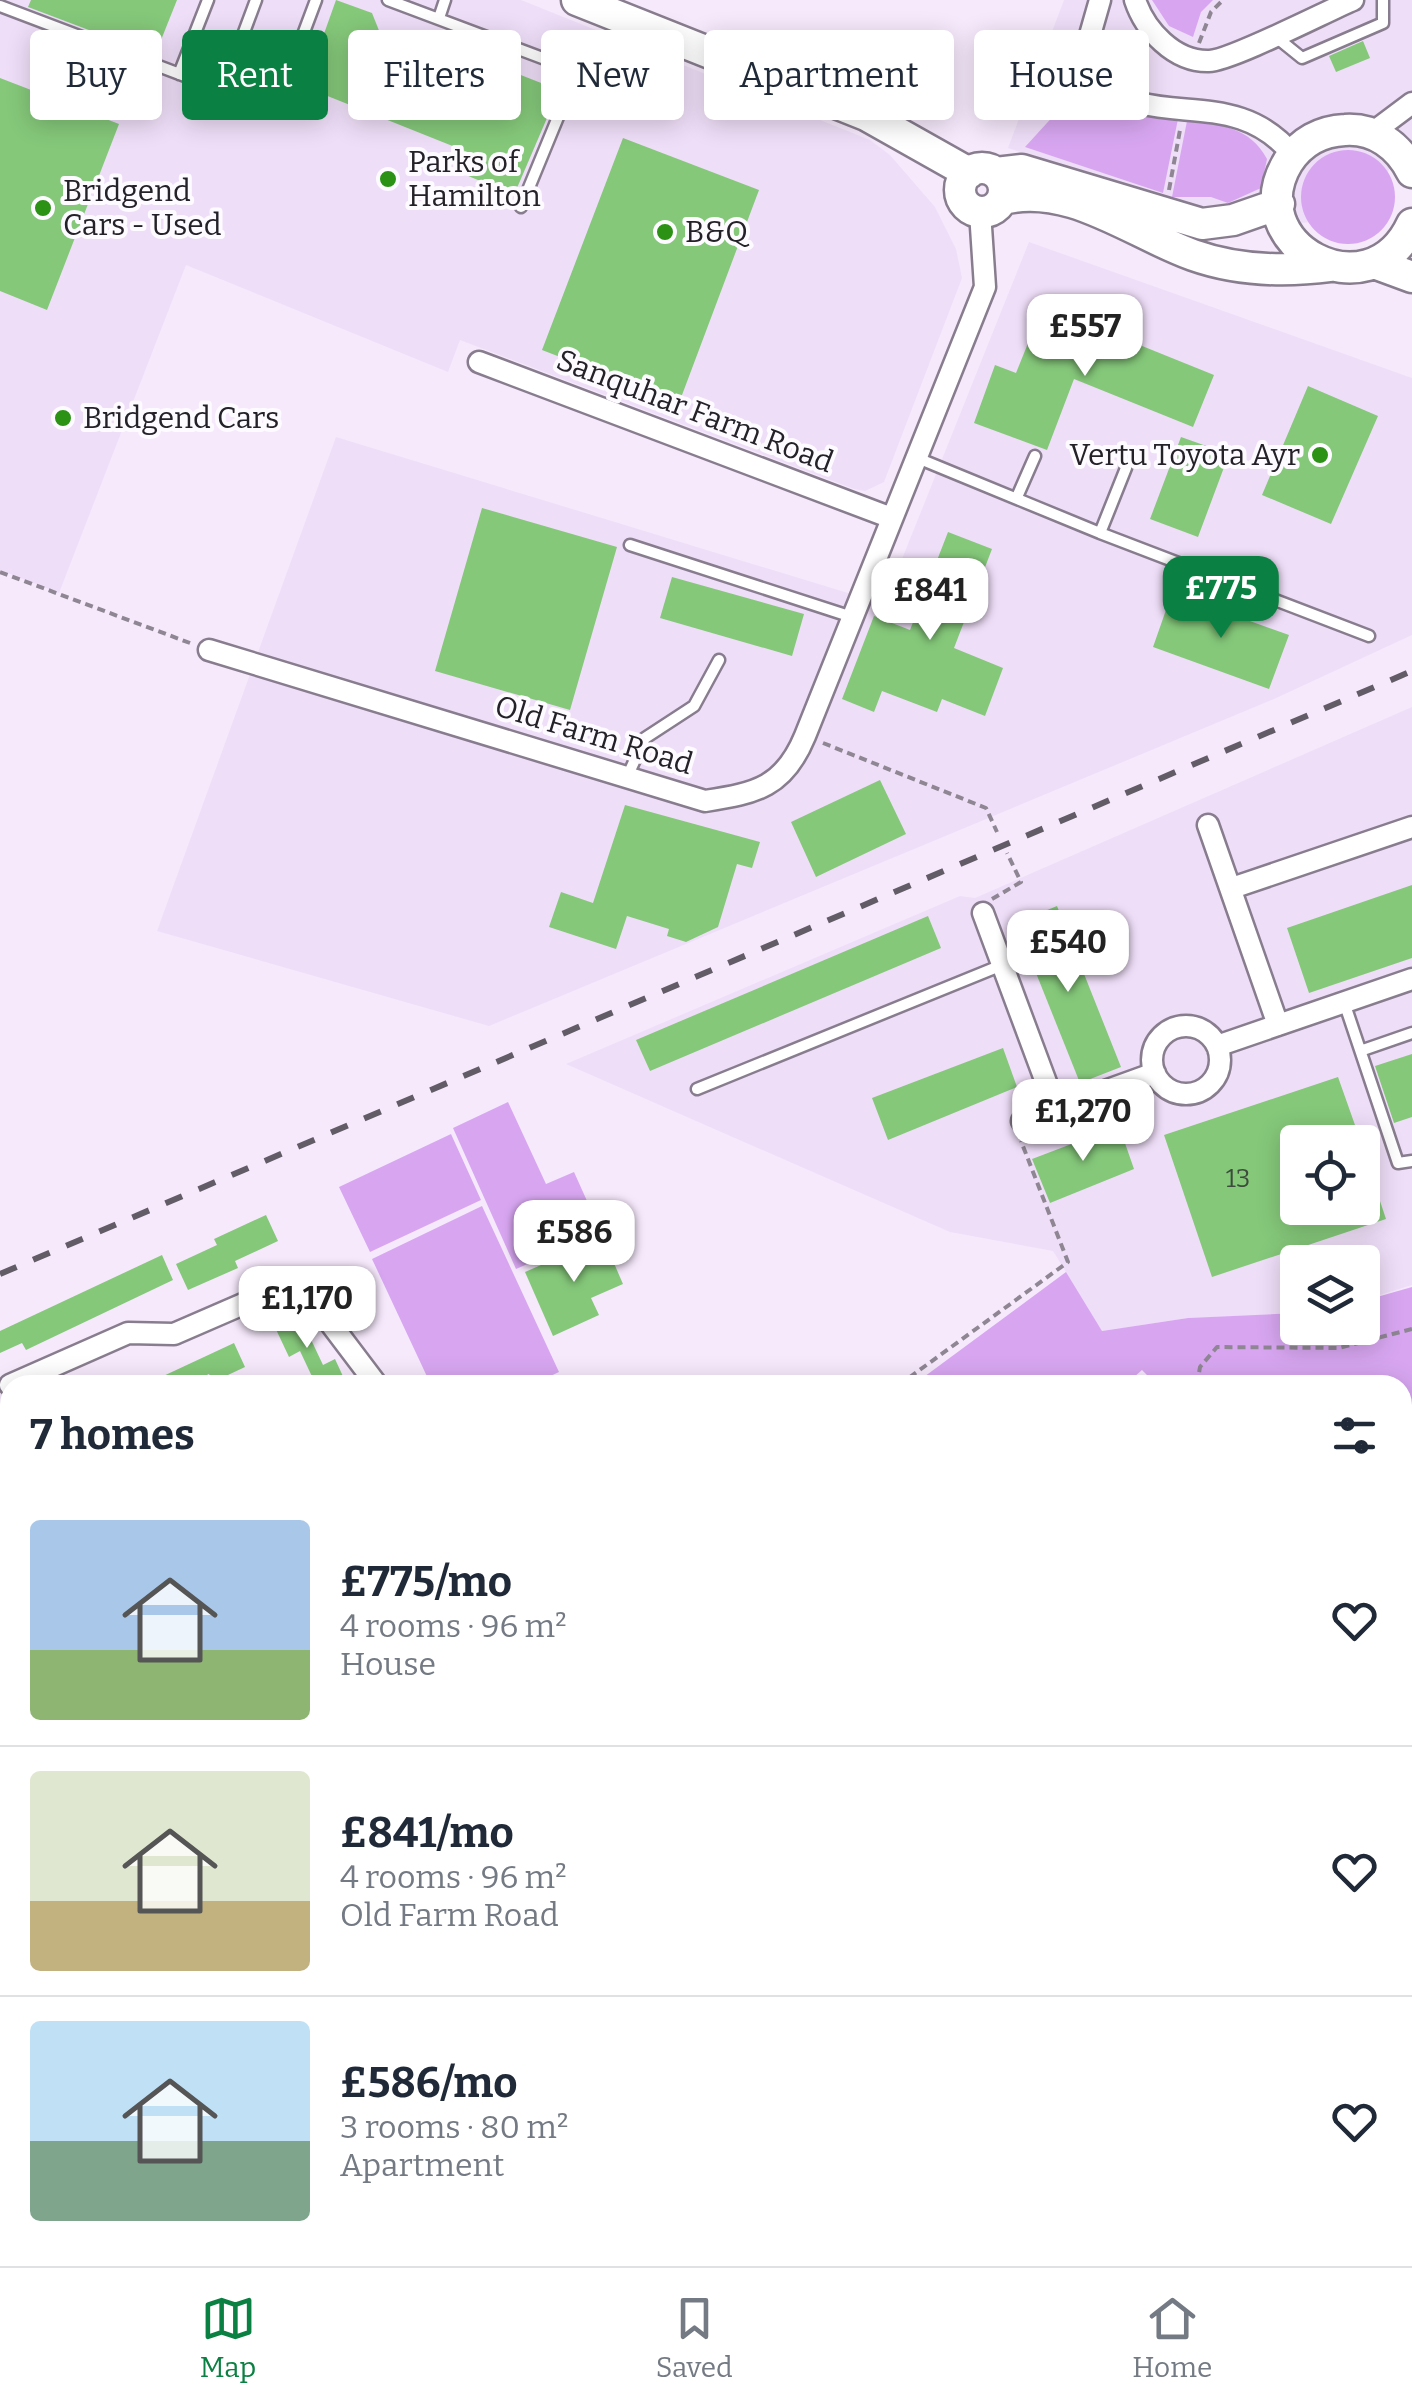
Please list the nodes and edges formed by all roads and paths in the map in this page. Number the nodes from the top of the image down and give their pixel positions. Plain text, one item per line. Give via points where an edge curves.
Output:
1 (208, 0) edge
2 (256, 0) edge
3 (316, 0) edge
4 (388, 0) edge
5 (445, 0) edge
6 (1100, 0) edge
7 (1136, 0) edge
8 (1354, 0) edge
9 (1384, 0) edge
10 (580, 1) edge
11 (0, 6) edge
12 (438, 18) junction
13 (245, 30) edge
14 (305, 30) edge
15 (1274, 35) junction
16 (179, 74) junction
17 (182, 75) edge
18 (1412, 103) edge
19 (1372, 133) junction
20 (1293, 154) junction
21 (1412, 169) edge
22 (987, 189) junction
23 (1279, 204) junction
24 (521, 207) dead end
25 (1412, 224) edge
26 (1374, 263) junction
27 (1331, 266) junction
28 (1412, 277) edge
29 (480, 362) dead end
30 (1036, 456) dead end
31 (914, 457) junction
32 (1126, 468) dead end
33 (1016, 497) junction
34 (889, 517) junction
35 (1100, 532) junction
36 (630, 545) dead end
37 (0, 572) edge
38 (852, 617) junction
39 (1369, 636) dead end
40 (209, 650) joint
41 (719, 660) dead end
42 (805, 736) junction
43 (627, 777) junction
44 (1208, 824) dead end
45 (1412, 828) edge
46 (997, 832) dead end
47 (1007, 853) dead end
48 (1232, 888) junction
49 (983, 914) joint
50 (1002, 964) junction
51 (1412, 979) edge
52 (1344, 1002) junction
53 (1278, 1025) junction
54 (1412, 1032) edge
55 (1217, 1046) junction
56 (1363, 1050) junction
57 (1155, 1073) junction
58 (697, 1089) dead end
59 (1056, 1109) junction
60 (1022, 1121) joint
61 (1412, 1162) edge
62 (1412, 1329) edge
63 (33, 1375) edge
64 (370, 1375) edge
65 (913, 1375) edge
66 (1199, 1375) edge

1 - 16 lane
2 - 13 lane
3 - 14 lane
4 - 12 lane
5 - 12 lane
6 - 20 street via 1084,56 1097,84 1138,103 1245,118 1267,127
7 - 15 street via 1141,18 1179,55 1211,62
8 - 15 street
9 - 15 lane via 1382,23 1302,58
10 - 22 main road via 866,115
11 - 16 lane
12 - 24 lane via 576,72
16 - 17 lane
18 - 19 street
19 - 20 main road via 1333,130
19 - 21 main road
20 - 23 main road via 1283,171
22 - 23 main road via 1022,170 1202,224
22 - 27 main road via 1049,195 1229,264 1286,272
22 - 31 street, Old Farm Road via 985,286
23 - 27 main road via 1288,236
25 - 26 main road via 1392,253
26 - 27 main road
26 - 28 main road
29 - 34 street, Sanquhar Farm Road
30 - 33 lane
31 - 33 lane
31 - 34 street, Old Farm Road
32 - 35 lane
33 - 35 lane
34 - 38 street, Old Farm Road
35 - 39 lane
36 - 38 lane
37 - 40 path
38 - 42 street, Old Farm Road
40 - 43 street, Old Farm Road
41 - 43 lane via 694,706 645,738
42 - 43 street, Old Farm Road via 780,779 744,795 705,800
42 - 46 path via 986,808
44 - 48 street
45 - 48 street
47 - 49 path via 1020,882 988,901
48 - 53 street
49 - 50 street
50 - 58 lane
50 - 59 street
51 - 52 street
52 - 53 street
52 - 56 lane
53 - 55 street
54 - 56 lane
55 - 57 street via 1203,1030 1173,1028 1156,1044
55 - 57 street via 1219,1070 1198,1092 1175,1092
56 - 61 lane via 1398,1162
57 - 59 street
59 - 60 street
60 - 65 path via 1021,1140 1068,1262
62 - 66 path via 1339,1348 1217,1348
63 - 64 street via 128,1333 174,1334 291,1288 315,1303

